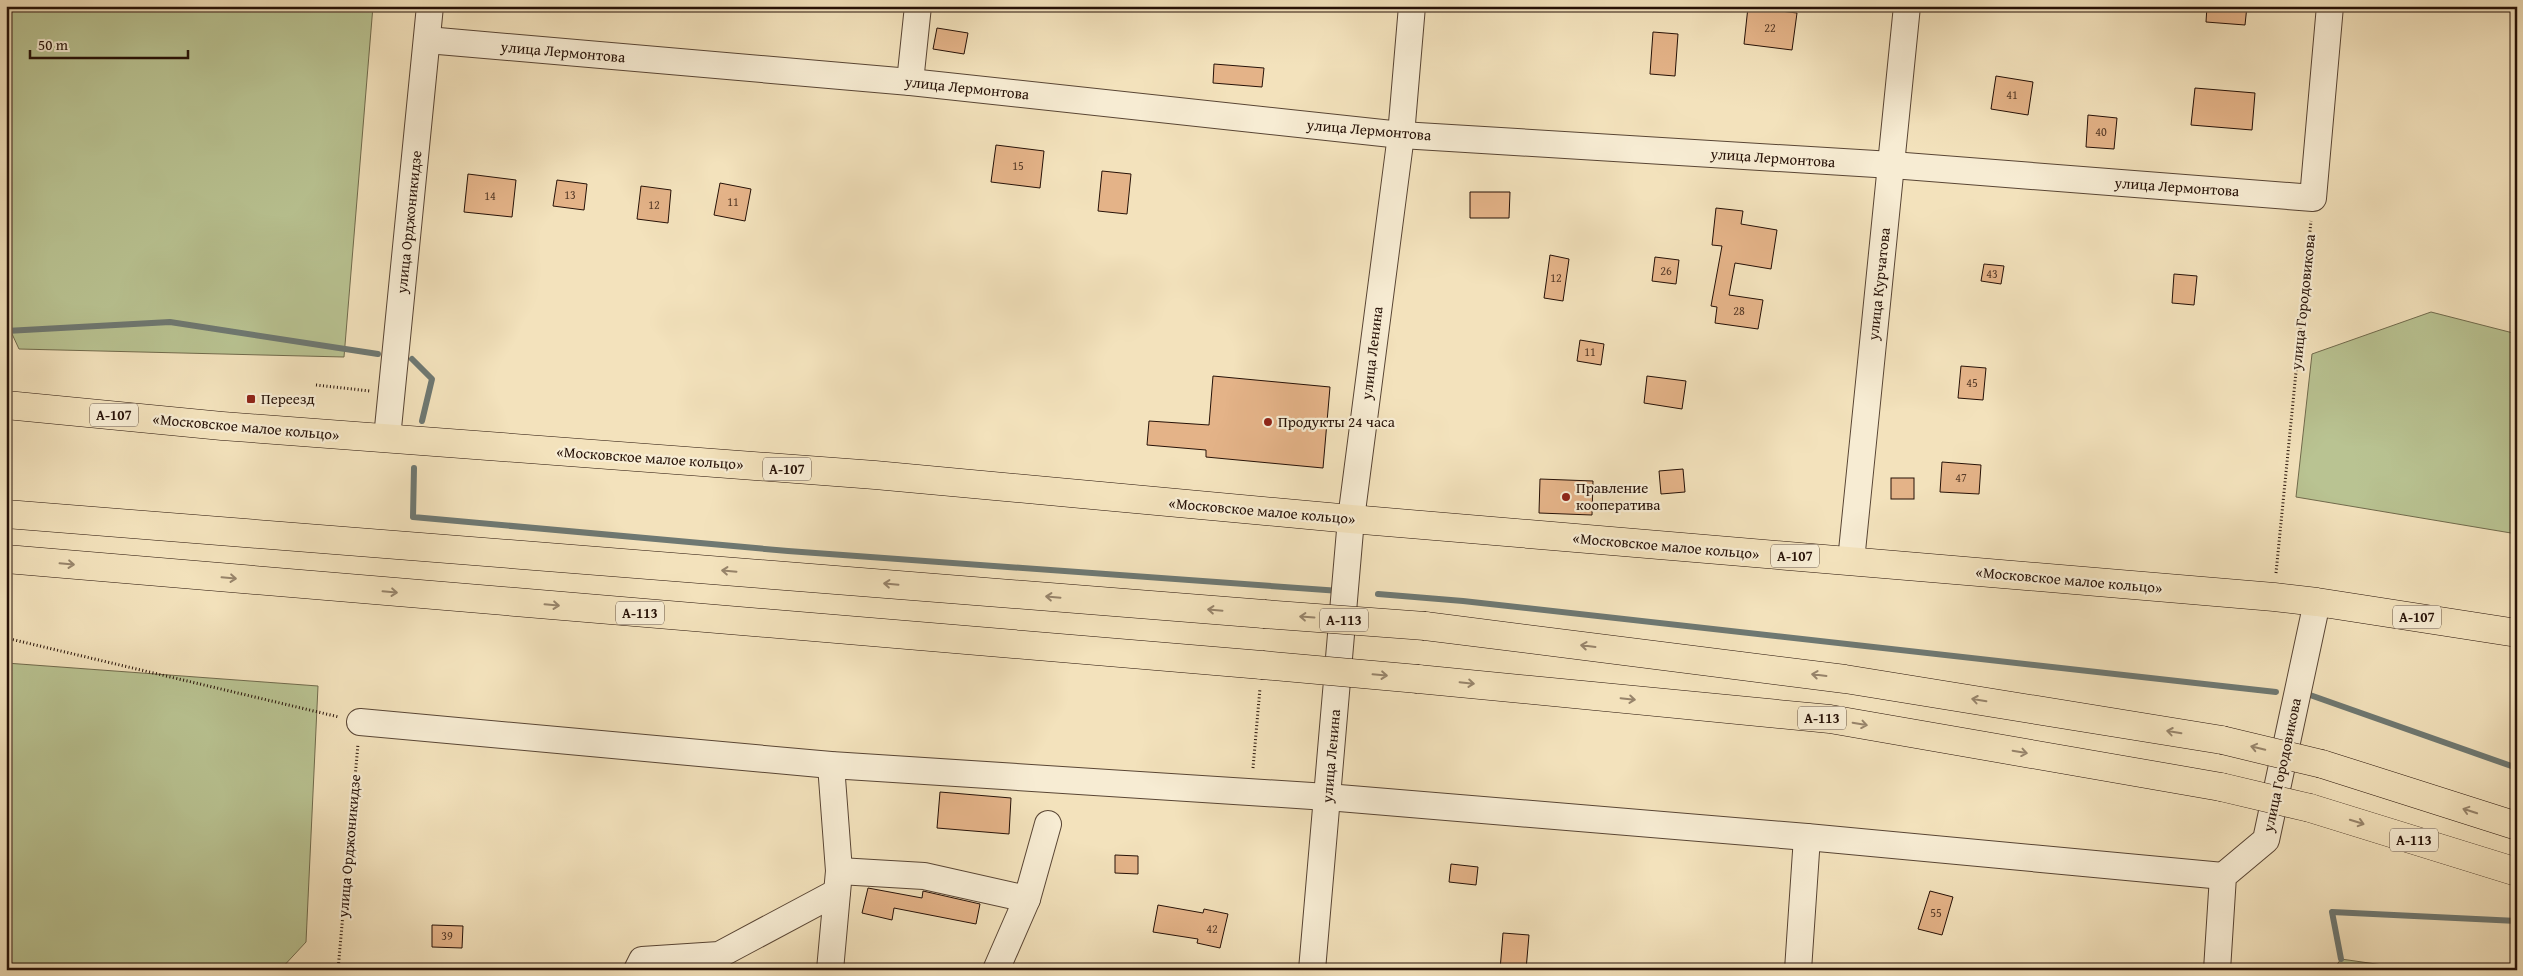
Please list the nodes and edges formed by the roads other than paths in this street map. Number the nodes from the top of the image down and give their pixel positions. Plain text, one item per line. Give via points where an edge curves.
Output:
1 (430, 6) edge
2 (918, 6) edge
3 (1412, 6) edge
4 (1907, 6) edge
5 (2330, 6) edge
6 (427, 40) junction
7 (910, 82) junction
8 (1401, 135) junction
9 (1892, 165) junction
10 (6, 405) edge
11 (386, 438) junction
12 (15, 515) edge
13 (1351, 519) junction
14 (12, 559) edge
15 (1851, 561) junction
16 (2317, 602) junction
17 (2517, 633) edge
18 (360, 722) road end
19 (831, 765) junction
20 (1327, 797) junction
21 (1048, 824) dead end
22 (2517, 826) edge
23 (1807, 837) junction
24 (2517, 872) edge
25 (2224, 876) junction
26 (838, 882) junction
27 (1027, 899) junction
28 (637, 970) edge
29 (830, 970) edge
30 (996, 970) edge
31 (1312, 970) edge
32 (1798, 970) edge
33 (2217, 970) edge

1 - 6 street, улица Орджоникидзе
2 - 7 street
3 - 8 street, улица Ленина
4 - 9 street, улица Курчатова
5 - 9 street, улица Лермонтова via 2313,198
6 - 7 street, улица Лермонтова
6 - 11 street, улица Орджоникидзе
7 - 8 street, улица Лермонтова
8 - 9 street, улица Лермонтова
8 - 13 street, улица Ленина
9 - 15 street, улица Курчатова
10 - 11 highway, «Московское малое кольцо» / А-107
11 - 13 highway, «Московское малое кольцо» / А-107 via 875,475
22 -> 12 highway, А-113, bridge via 2322,764 2222,740 1845,679 1425,626
13 - 15 highway, «Московское малое кольцо» / А-107
13 - 20 street, улица Ленина
14 -> 24 highway, А-113, bridge via 1262,665 1830,719 2221,787 2310,808
15 - 16 highway, «Московское малое кольцо» / А-107
16 - 17 highway, «Московское малое кольцо» / А-107
16 - 25 street, улица Городовикова via 2266,840
18 - 19 street
19 - 20 street
19 - 26 street
20 - 23 street
20 - 31 street, улица Ленина
21 - 27 street
23 - 25 street
23 - 32 street
25 - 33 street
26 - 27 street via 924,876
26 - 28 street via 719,955 642,960
26 - 29 street
27 - 30 street

